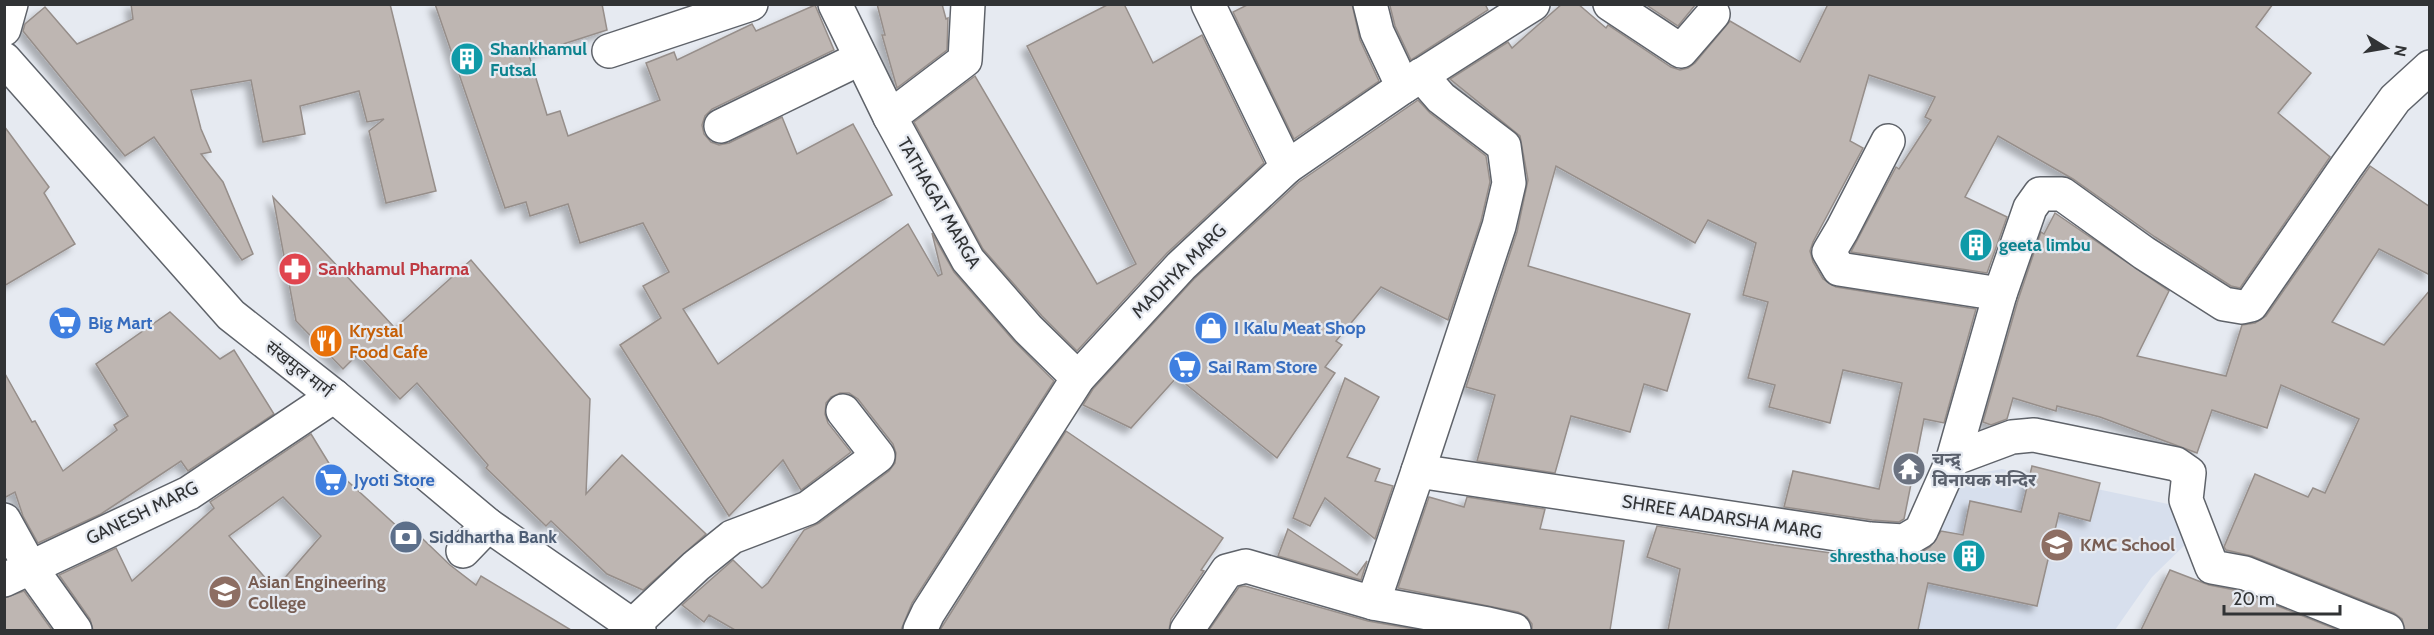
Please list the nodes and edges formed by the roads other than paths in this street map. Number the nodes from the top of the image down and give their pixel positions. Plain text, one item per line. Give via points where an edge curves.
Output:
1 (11, 4) edge
2 (752, 4) edge
3 (835, 4) edge
4 (968, 4) edge
5 (1208, 4) edge
6 (1370, 4) edge
7 (1533, 4) edge
8 (1611, 4) edge
9 (1713, 14) dead end
10 (4, 29) edge
11 (609, 51) dead end
12 (861, 58) junction
13 (4, 59) edge
14 (2430, 67) edge
15 (1412, 81) junction
16 (890, 117) junction
17 (721, 126) dead end
18 (1888, 141) dead end
19 (1287, 166) junction
20 (2000, 294) junction
21 (1078, 378) junction
22 (334, 396) junction
23 (843, 411) dead end
24 (1953, 459) junction
25 (1418, 471) junction
26 (4, 520) edge
27 (488, 525) junction
28 (463, 551) dead end
29 (17, 573) edge
30 (1373, 603) junction
31 (636, 628) edge
32 (75, 630) edge
33 (920, 630) edge
34 (1187, 630) edge
35 (1514, 630) edge
36 (2387, 630) edge

1 - 10 street
2 - 11 street
3 - 12 street, TATHAGAT MARGA
4 - 16 street via 965,60
5 - 19 street
6 - 15 street via 1377,32
7 - 15 street, MADHYA MARG
8 - 9 street via 1681,51
12 - 16 street, TATHAGAT MARGA
12 - 17 street
13 - 22 street, संखमुल मार्ग via 231,315
14 - 20 street, SHREE AADARSHA MARG via 2395,99 2251,305 2224,304 2062,194 2040,194 2030,208
15 - 19 street, MADHYA MARG
15 - 25 street via 1442,98 1504,146 1509,183 1499,226
16 - 21 street, TATHAGAT MARGA via 968,260 1028,329
18 - 20 street via 1828,252 1839,269
19 - 21 street, MADHYA MARG via 1180,266
20 - 24 street, SHREE AADARSHA MARG
21 - 33 street, MADHYA MARG
22 - 27 street, संखमुल मार्ग
22 - 29 street, GANESH MARG via 189,493
23 - 31 street via 878,456 808,508 732,537 696,566
24 - 25 street, SHREE AADARSHA MARG via 1921,531 1904,541
24 - 36 street via 2012,437 2034,435 2176,464 2189,473 2186,500 2212,567 2245,573
25 - 30 street
26 - 29 street
27 - 28 street
27 - 31 street, संखमुल मार्ग
29 - 32 street
30 - 34 street via 1246,566 1227,571
30 - 35 street

